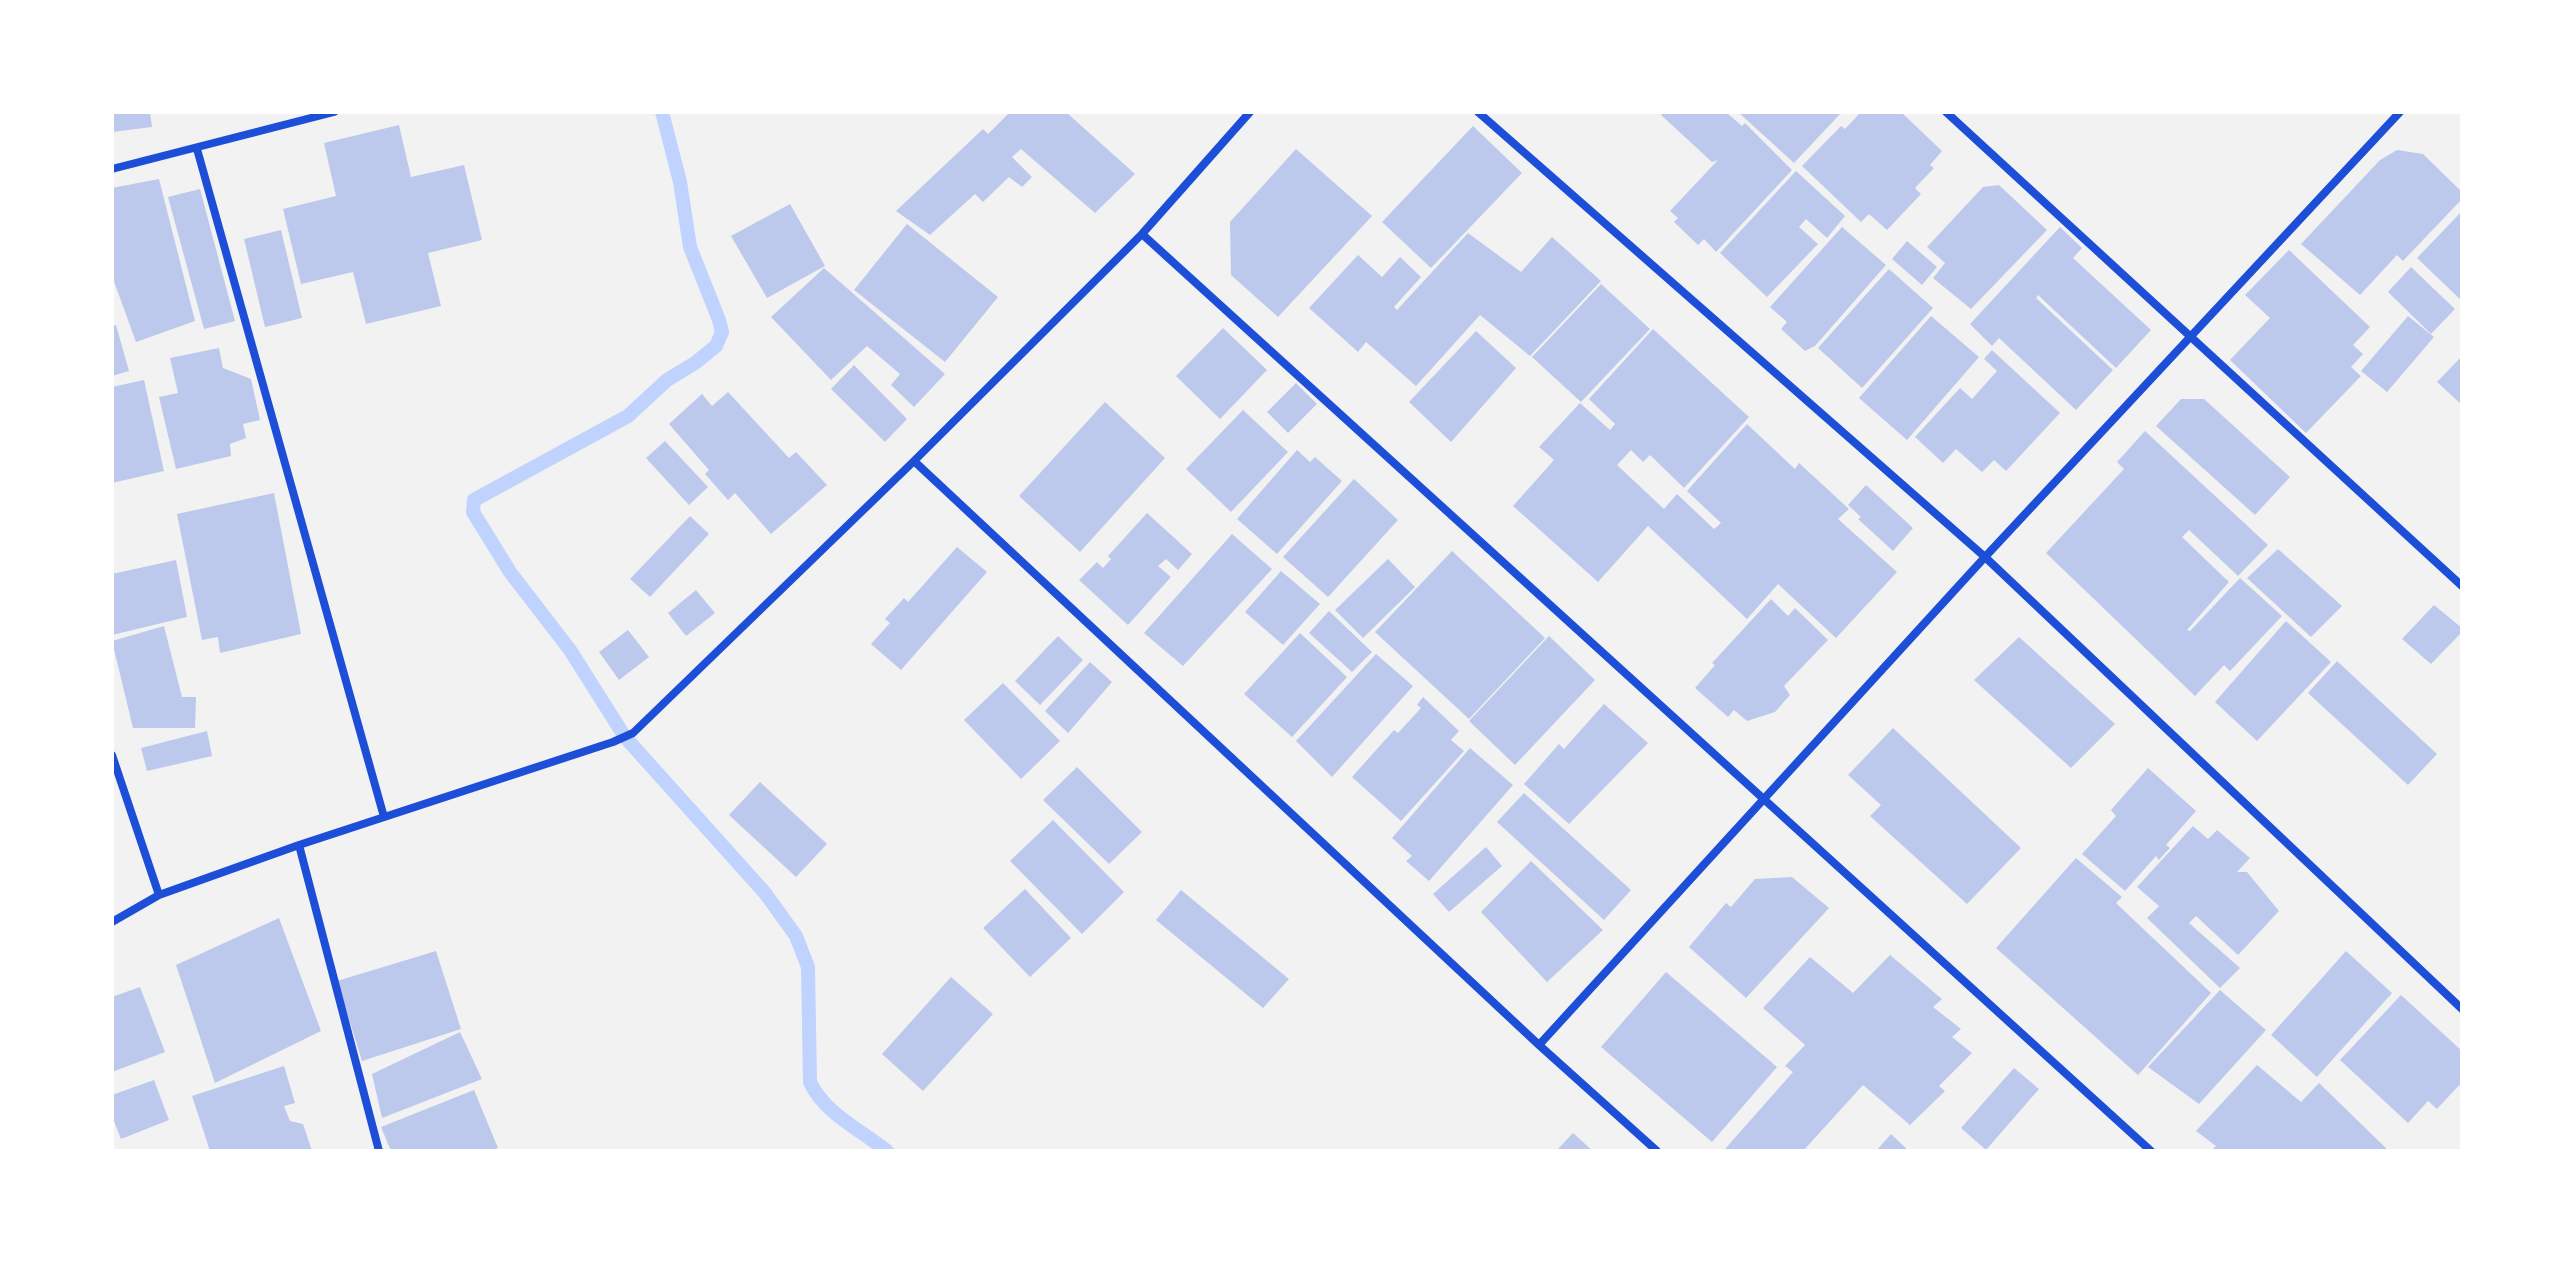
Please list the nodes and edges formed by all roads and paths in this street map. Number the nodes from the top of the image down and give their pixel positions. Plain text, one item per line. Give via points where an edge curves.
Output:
1 (334, 112) edge
2 (1250, 112) edge
3 (1478, 112) edge
4 (1946, 112) edge
5 (2400, 112) edge
6 (197, 149) junction
7 (112, 169) edge
8 (1142, 234) junction
9 (2190, 336) junction
10 (914, 461) junction
11 (1985, 557) junction
12 (2462, 586) edge
13 (112, 755) edge
14 (1765, 799) junction
15 (384, 817) junction
16 (299, 845) junction
17 (159, 895) junction
18 (112, 922) edge
19 (2462, 1009) edge
20 (1539, 1045) junction
21 (379, 1151) edge
22 (1657, 1151) edge
23 (2151, 1151) edge

1 - 6 street
2 - 8 street
3 - 11 street
4 - 9 street
5 - 9 street
6 - 7 street
6 - 15 street
8 - 10 street
8 - 14 street
9 - 11 street
9 - 12 street
10 - 15 street via 633,733
10 - 20 street
11 - 14 street
11 - 19 street
13 - 17 street
14 - 20 street
14 - 23 street
15 - 16 street
16 - 17 street
16 - 21 street
17 - 18 street
20 - 22 street

